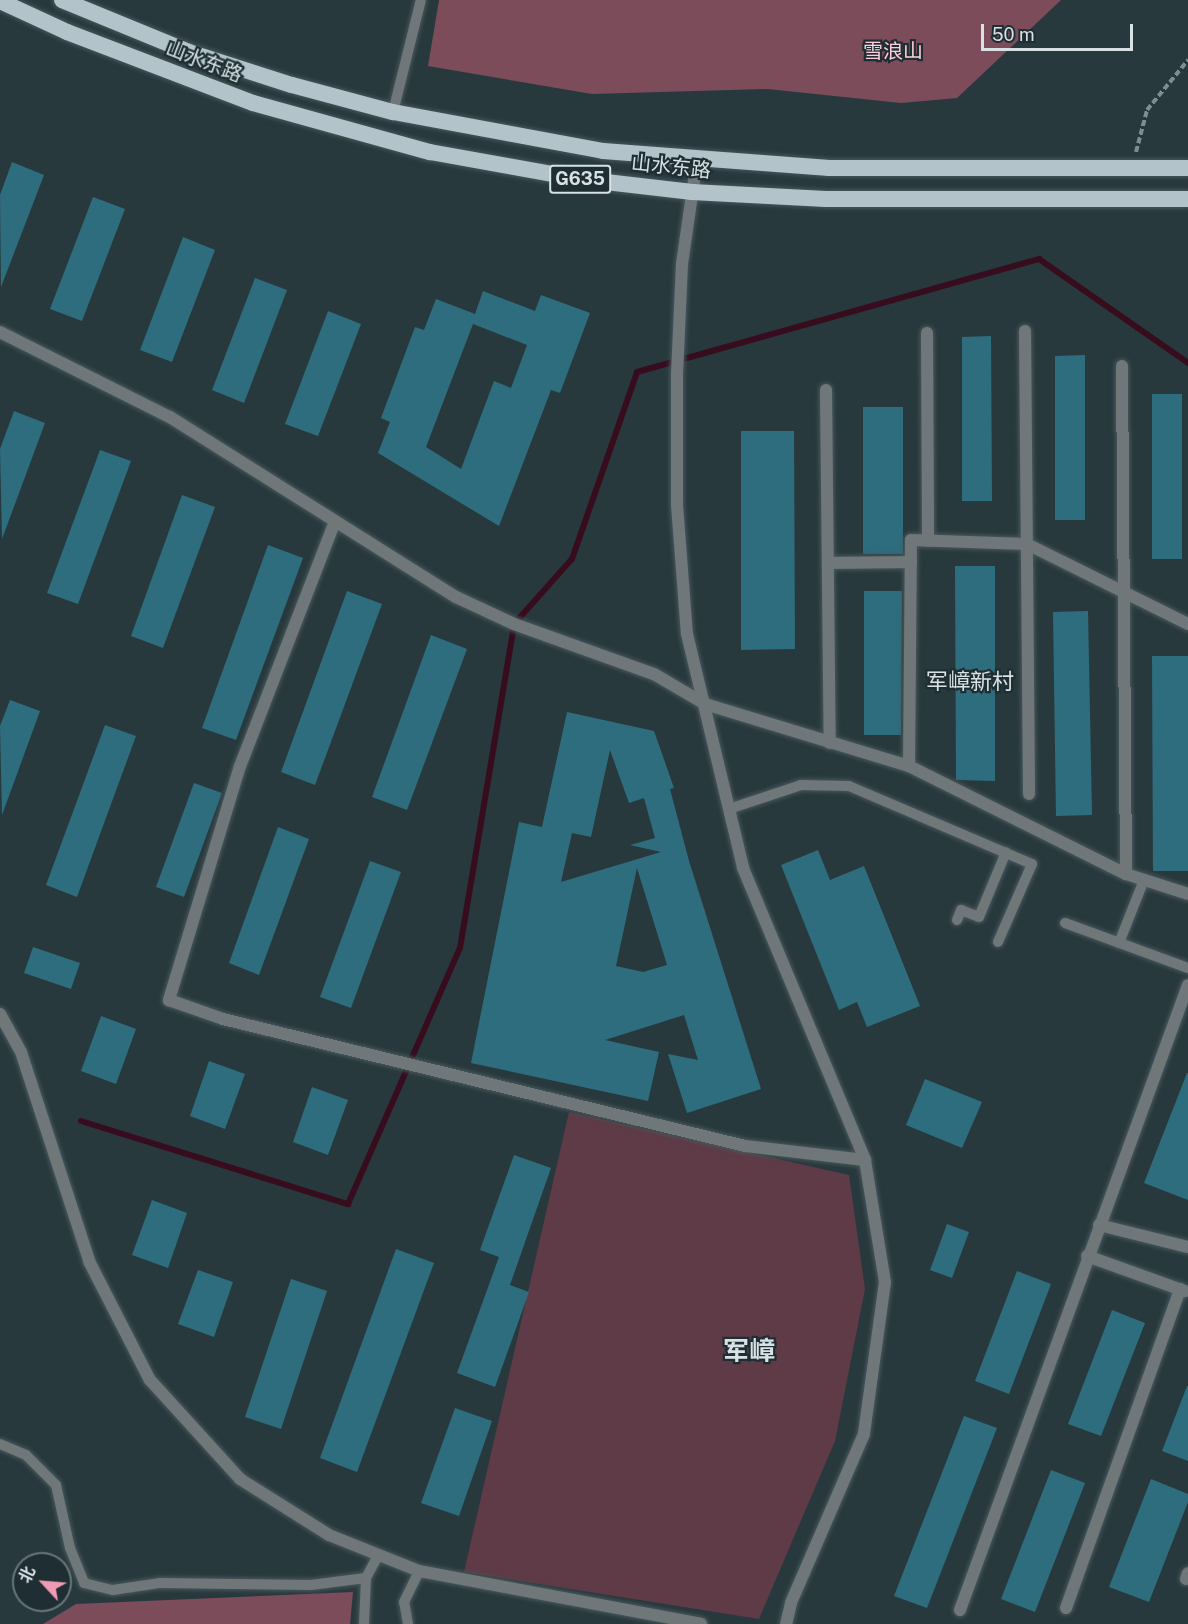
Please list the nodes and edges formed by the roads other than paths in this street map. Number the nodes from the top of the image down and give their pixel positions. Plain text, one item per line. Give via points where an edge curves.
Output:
1 (62, 0) edge
2 (421, 0) edge
3 (0, 1) edge
4 (393, 112) junction
5 (696, 160) junction
6 (1188, 168) edge
7 (692, 192) junction
8 (1188, 199) edge
9 (1025, 331) dead end
10 (0, 332) edge
11 (927, 333) dead end
12 (1122, 366) dead end
13 (826, 390) dead end
14 (334, 524) junction
15 (928, 541) junction
16 (1027, 544) junction
17 (911, 562) junction
18 (828, 563) junction
19 (1124, 592) junction
20 (1188, 624) edge
21 (705, 704) junction
22 (830, 743) junction
23 (909, 766) junction
24 (1029, 794) dead end
25 (729, 809) junction
26 (1006, 852) junction
27 (1126, 874) junction
28 (1144, 880) junction
29 (1188, 894) edge
30 (957, 920) dead end
31 (1065, 923) dead end
32 (998, 942) dead end
33 (1119, 943) junction
34 (1188, 968) edge
35 (1188, 985) edge
36 (0, 1014) edge
37 (865, 1160) junction
38 (1099, 1225) junction
39 (1188, 1248) edge
40 (1088, 1256) junction
41 (1184, 1291) edge
42 (0, 1444) edge
43 (378, 1555) junction
44 (419, 1571) junction
45 (366, 1578) junction
46 (1066, 1608) dead end
47 (960, 1610) dead end
48 (364, 1624) edge
49 (408, 1624) edge
50 (701, 1624) edge
51 (786, 1624) edge

1 - 4 highway, 山水东路 / G635 via 189,52
2 - 4 lane
3 - 7 highway, 山水东路 / G635 via 67,32 253,103 430,152 580,179
4 - 5 highway, 山水东路 / G635 via 569,146
5 - 6 highway, 山水东路 / G635 via 829,168
5 - 7 street
7 - 8 highway, 山水东路 / G635 via 826,199
7 - 21 street via 681,264 677,504 686,622
9 - 16 street
10 - 14 street via 170,417
11 - 15 street
12 - 19 street
13 - 18 street
14 - 21 street via 456,597 514,624 654,674
14 - 37 street via 240,766 169,1000 223,1019 745,1146
15 - 16 street
15 - 17 street via 911,540
16 - 19 street
16 - 24 street
17 - 18 street
17 - 23 street
18 - 22 street
19 - 20 street
19 - 27 street
21 - 22 street
21 - 25 street
22 - 23 street
23 - 27 street
25 - 26 lane via 801,785 849,786
25 - 37 street via 743,868
26 - 30 lane via 979,917 961,910
26 - 32 lane via 1032,864
27 - 28 street
28 - 29 street
28 - 33 lane
31 - 33 lane
33 - 34 lane
35 - 38 street
36 - 43 street via 21,1052 90,1263 150,1380 240,1479 329,1535
37 - 51 street via 885,1282 864,1434 791,1603
38 - 39 street
38 - 40 street
40 - 41 street
40 - 47 street
41 - 46 street
42 - 45 lane via 26,1455 56,1485 70,1548 84,1583 112,1590 160,1583 311,1585
43 - 44 street
43 - 45 lane
44 - 49 lane via 404,1602
44 - 50 street
45 - 48 lane

